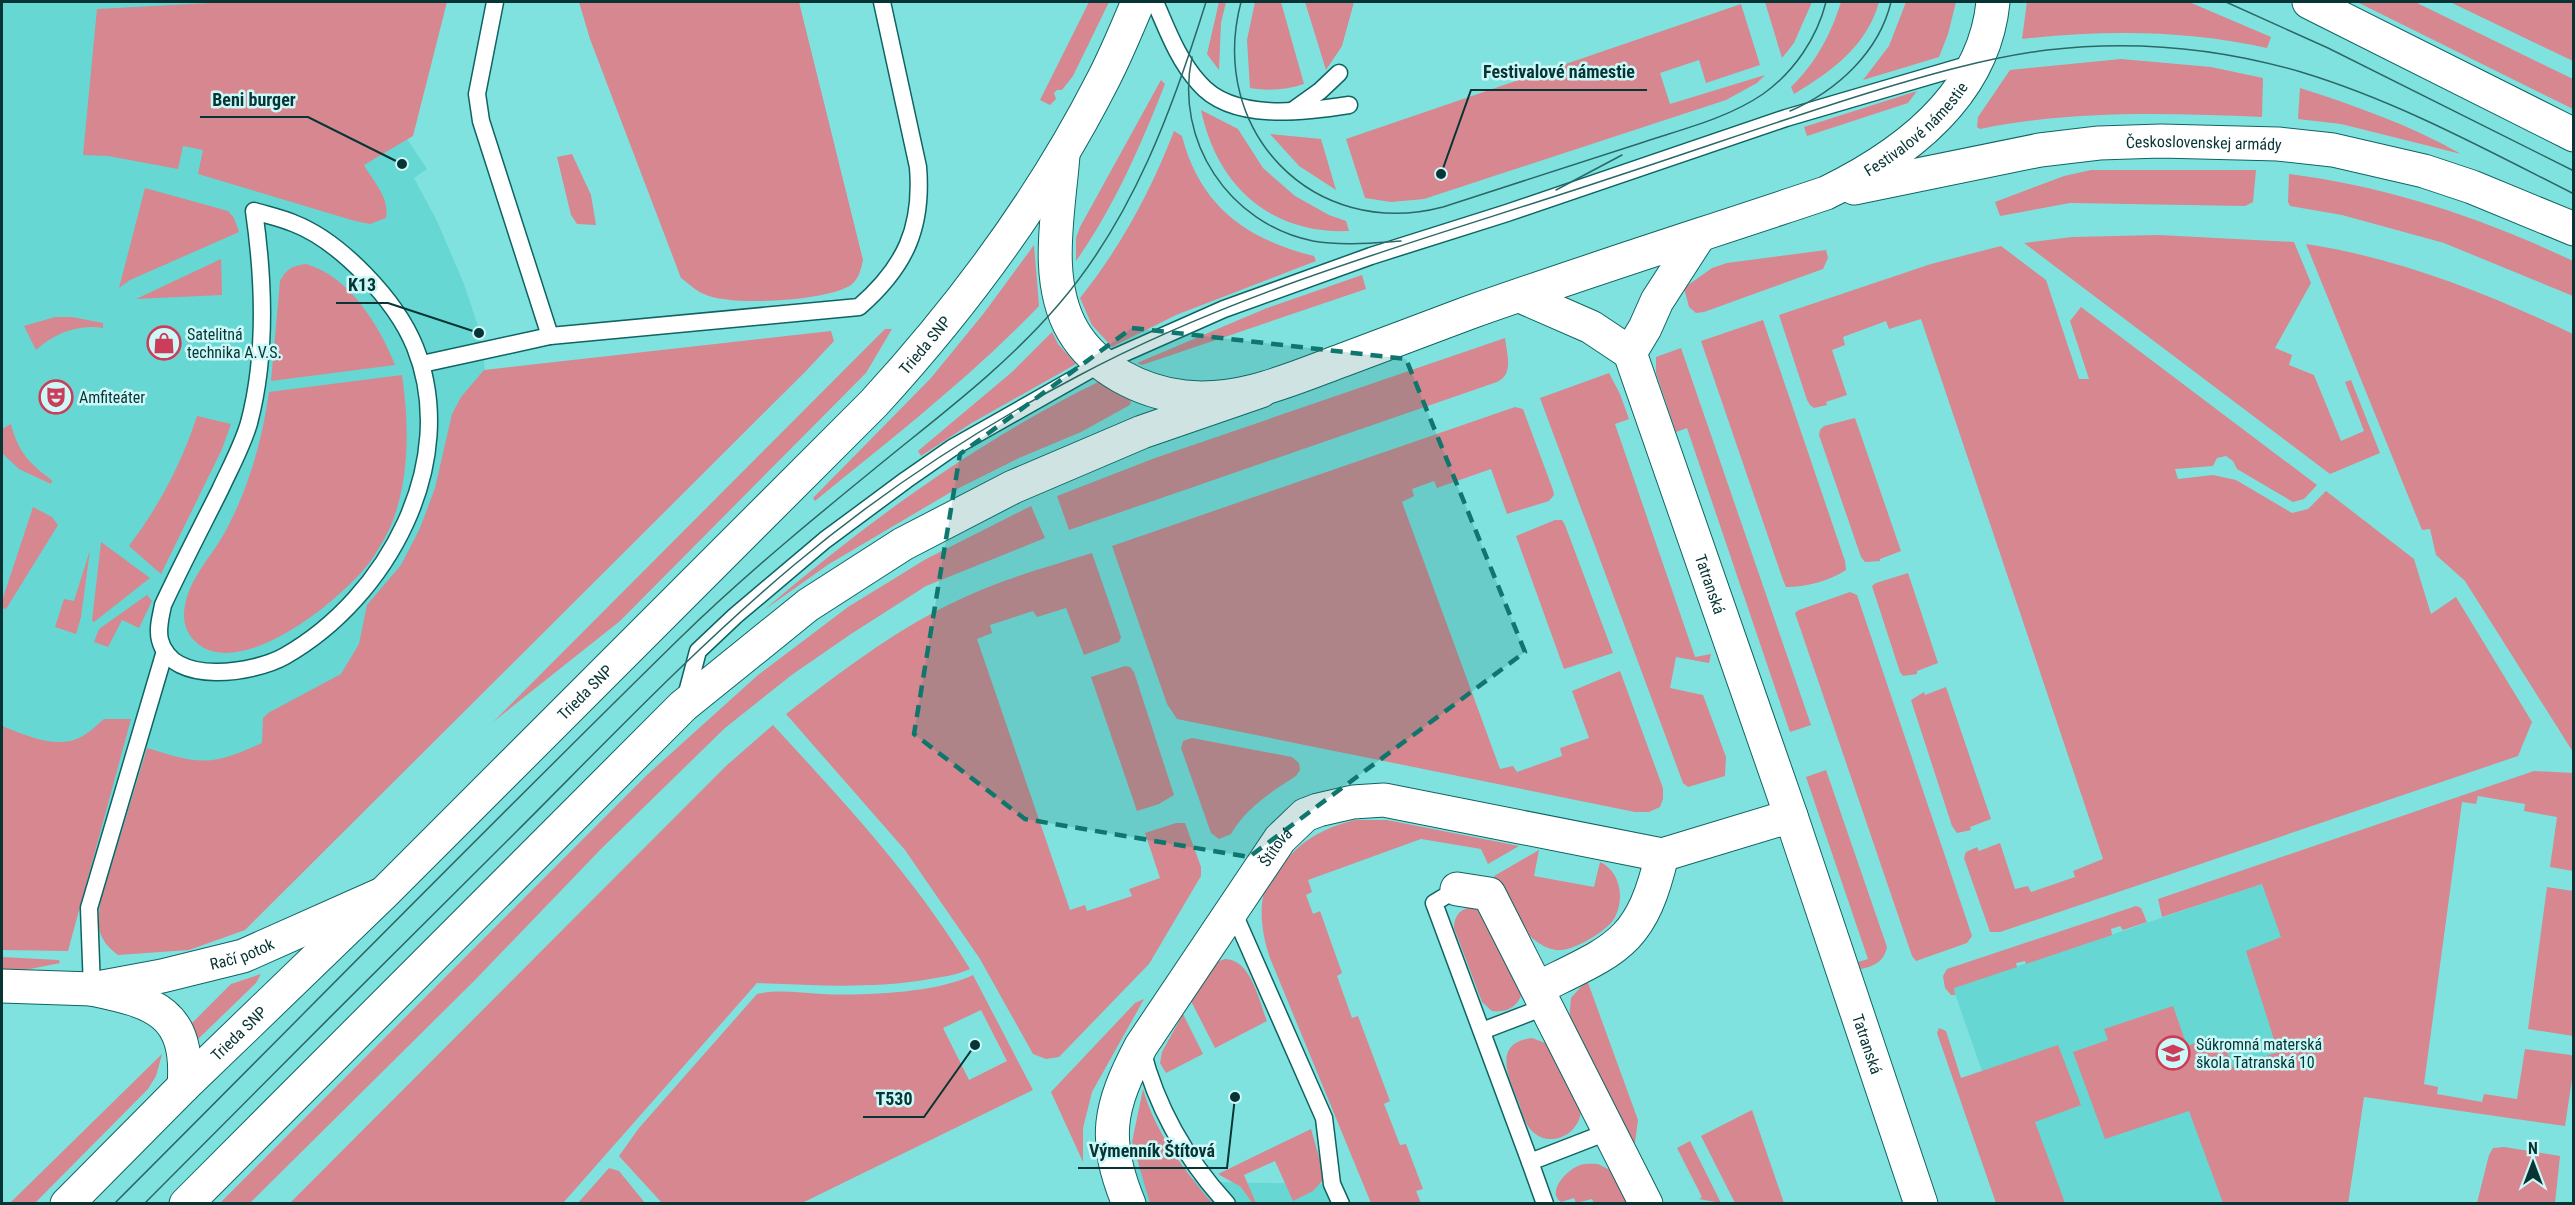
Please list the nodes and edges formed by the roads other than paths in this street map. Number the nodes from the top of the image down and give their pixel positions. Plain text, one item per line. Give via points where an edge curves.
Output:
1 (495, 2) edge
2 (882, 2) edge
3 (1138, 2) edge
4 (1155, 2) edge
5 (1993, 2) edge
6 (2309, 2) edge
7 (1975, 62) junction
8 (1339, 72) dead end
9 (1348, 105) dead end
10 (1291, 112) junction
11 (2574, 135) edge
12 (1064, 150) junction
13 (1826, 193) junction
14 (2574, 229) edge
15 (1699, 236) junction
16 (1520, 296) junction
17 (550, 336) junction
18 (1630, 353) junction
19 (1102, 363) junction
20 (422, 364) junction
21 (1261, 391) junction
22 (165, 651) junction
23 (683, 706) junction
24 (1791, 816) junction
25 (1662, 855) junction
26 (1457, 889) joint
27 (384, 893) junction
28 (1232, 908) junction
29 (2, 986) edge
30 (92, 989) junction
31 (1543, 997) junction
32 (1482, 1031) junction
33 (1141, 1046) junction
34 (184, 1086) junction
35 (1610, 1131) junction
36 (1530, 1162) junction
37 (67, 1203) edge
38 (186, 1203) edge
39 (1129, 1203) edge
40 (1227, 1203) edge
41 (1341, 1203) edge
42 (1545, 1203) edge
43 (1646, 1203) edge
44 (1921, 1203) edge

1 - 17 lane via 477,94 478,107
2 - 17 lane via 920,190 918,213 903,257 879,290 859,307
3 - 12 street, Festivalové námestie via 1103,80
4 - 10 lane via 1176,49 1198,83 1224,100 1251,109
5 - 7 street, Festivalové námestie via 1986,38
6 - 11 street
7 - 13 street, Festivalové námestie via 1954,97 1923,131 1885,160
7 - 19 lane via 1786,118 1371,256 1224,309
8 - 10 lane
9 - 10 lane
12 - 19 street, Festivalové námestie via 1055,264 1057,285 1072,331
12 - 27 street, Trieda SNP via 1023,216 924,349
13 - 14 street, Československej armády via 2040,150 2150,141 2246,143 2333,150 2424,171
13 - 15 street, Festivalové námestie
15 - 16 street, Festivalové námestie
15 - 18 street via 1662,292
16 - 18 street via 1591,327
16 - 21 street, Festivalové námestie
17 - 20 lane
18 - 24 street, Tatranská
19 - 21 street, Festivalové námestie via 1134,383 1185,397
19 - 23 lane via 943,454 792,567 698,651
20 - 22 lane via 429,429 422,477 403,528 365,588 305,643 264,664 243,669 188,669
20 - 22 lane via 396,312 349,259 294,223 254,211 262,305 259,361 248,424 238,453 163,604 159,624
21 - 23 street via 1120,441 1013,487 903,544 808,604
22 - 30 lane via 89,908
23 - 38 street
24 - 25 street
24 - 44 street, Tatranská
25 - 28 street, Štítová via 1384,800 1353,801 1305,815 1292,825
25 - 31 street via 1654,890 1626,939
26 - 31 street via 1489,894
26 - 32 lane via 1434,903
27 - 30 street, Račí potok via 243,956
27 - 34 street, Trieda SNP
28 - 33 street, Štítová
28 - 41 lane via 1323,1118 1332,1184
29 - 30 street, Račí potok
30 - 34 street, Račí potok via 136,999 164,1014 184,1054
31 - 32 lane
31 - 35 street
32 - 36 lane
33 - 39 street, Štítová via 1118,1095 1112,1120 1114,1162
33 - 40 lane via 1149,1077 1171,1129 1207,1182
34 - 37 street, Trieda SNP
35 - 36 lane
35 - 43 street
36 - 42 lane

